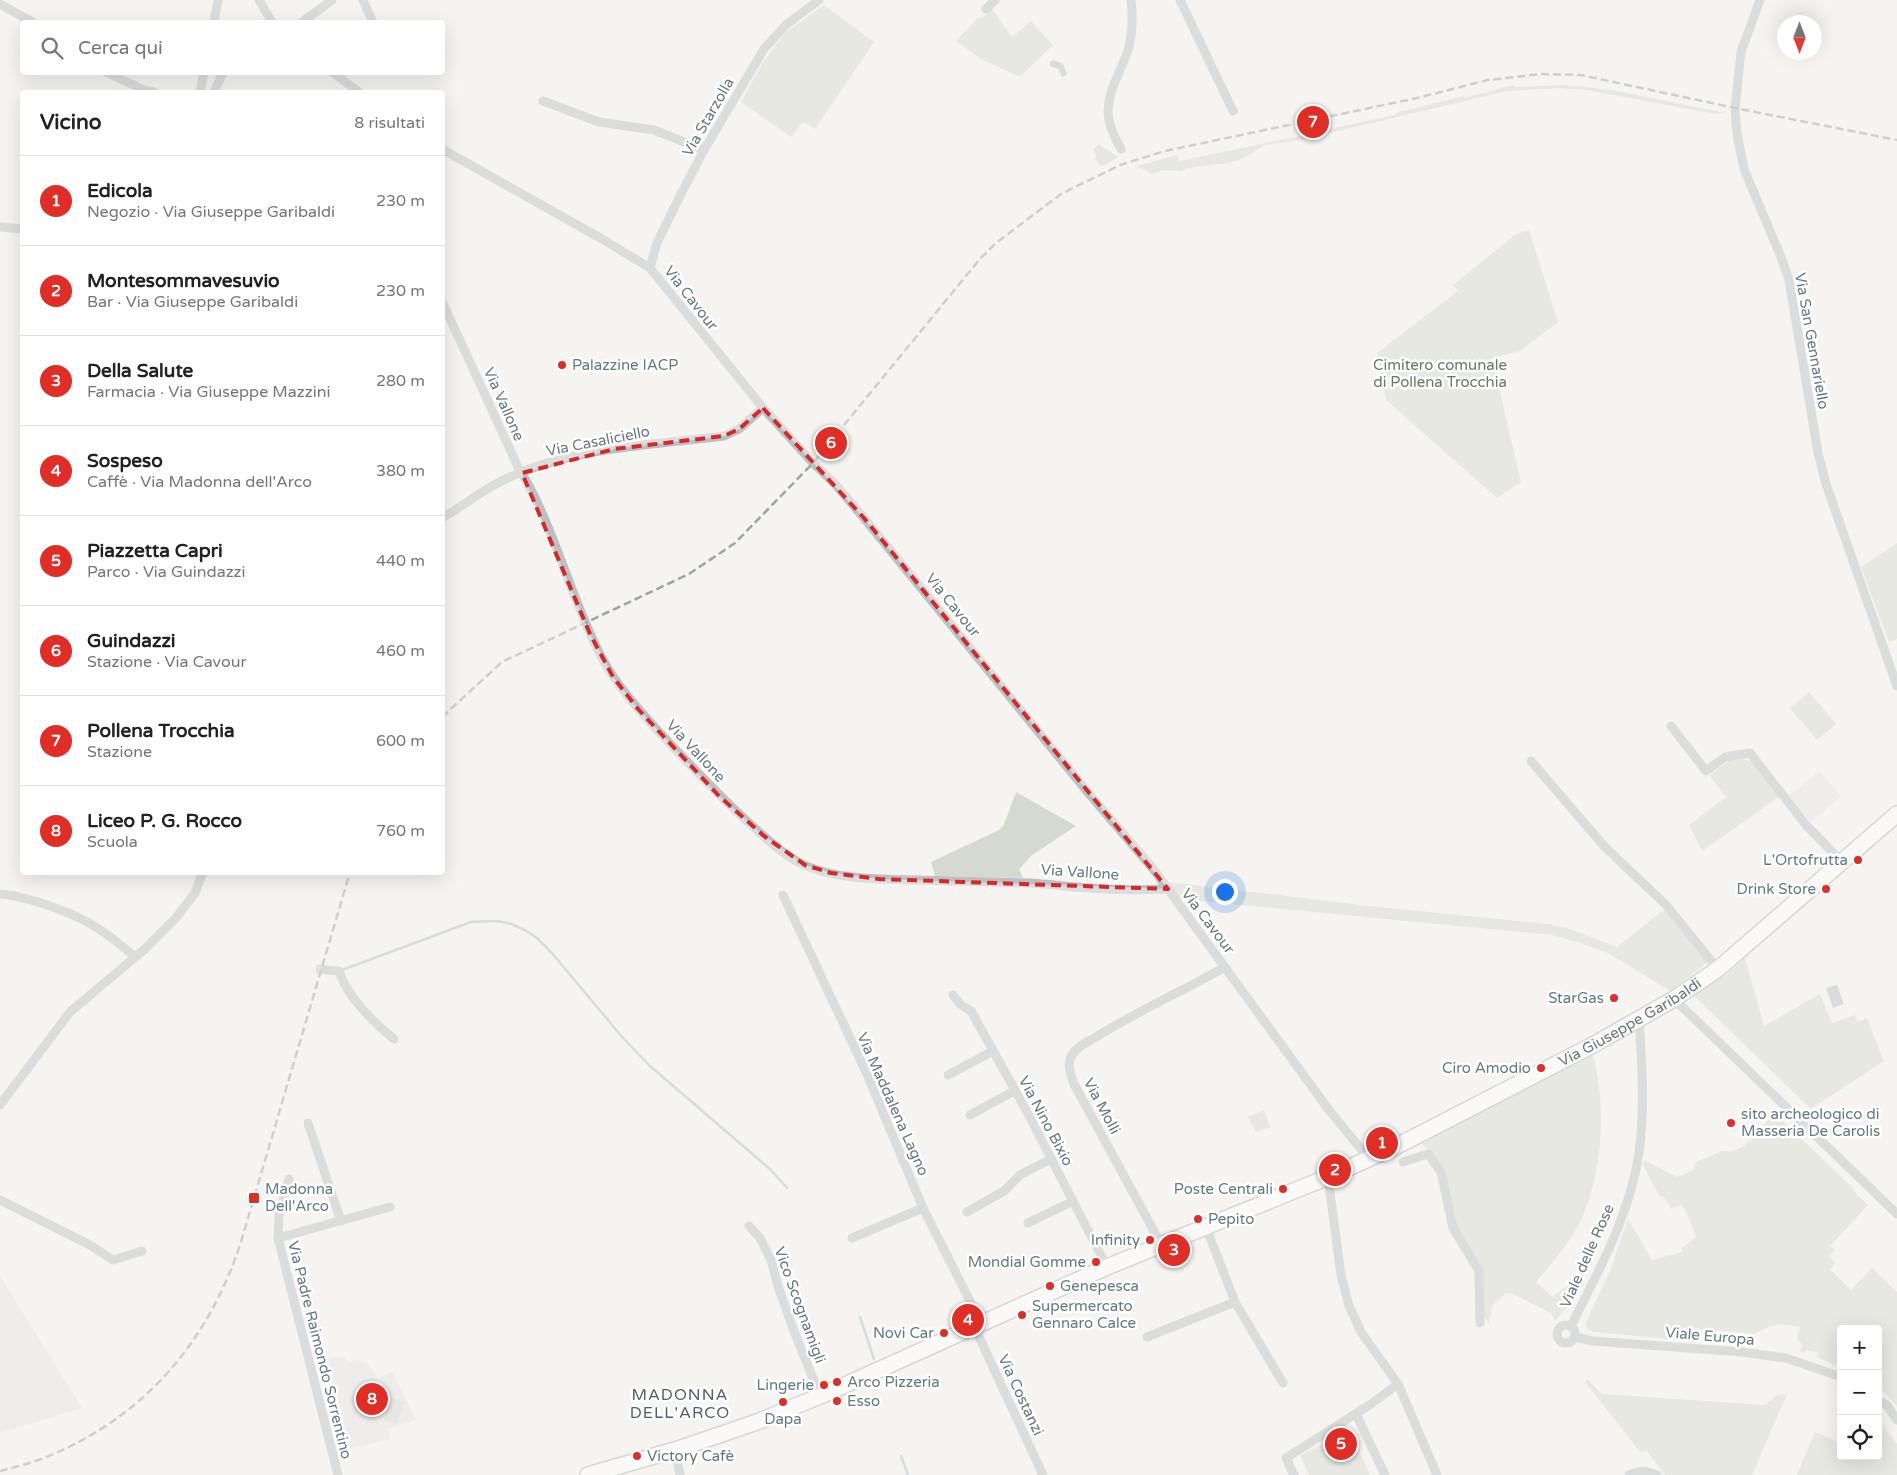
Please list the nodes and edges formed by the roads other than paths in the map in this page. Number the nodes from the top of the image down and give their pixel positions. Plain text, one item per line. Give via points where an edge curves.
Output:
1 (218, 0) edge
2 (259, 0) edge
3 (332, 0) edge
4 (363, 0) edge
5 (819, 0) edge
6 (995, 0) edge
7 (1131, 0) edge
8 (1180, 0) edge
9 (1760, 0) edge
10 (0, 4) edge
11 (986, 9) dead end
12 (28, 20) edge
13 (214, 20) edge
14 (271, 20) edge
15 (305, 20) edge
16 (372, 20) edge
17 (112, 75) edge
18 (203, 75) edge
19 (222, 75) edge
20 (344, 76) edge
21 (144, 90) edge
22 (200, 90) edge
23 (215, 90) edge
24 (357, 90) edge
25 (543, 101) dead end
26 (1233, 111) dead end
27 (1121, 149) dead end
28 (704, 150) junction
29 (445, 151) edge
30 (0, 227) edge
31 (20, 229) edge
32 (650, 268) junction
33 (445, 307) edge
34 (763, 408) junction
35 (522, 473) junction
36 (445, 516) edge
37 (1893, 665) edge
38 (1897, 686) edge
39 (1671, 726) dead end
40 (1531, 761) dead end
41 (1897, 814) edge
42 (1842, 862) junction
43 (202, 875) edge
44 (1168, 889) junction
45 (0, 894) edge
46 (783, 895) dead end
47 (134, 957) junction
48 (1225, 967) junction
49 (1718, 969) junction
50 (325, 970) tunnel mouth
51 (953, 995) dead end
52 (1674, 999) junction
53 (1639, 1019) junction
54 (394, 1039) dead end
55 (993, 1051) junction
56 (948, 1074) dead end
57 (1014, 1091) junction
58 (0, 1105) edge
59 (970, 1115) dead end
60 (308, 1123) dead end
61 (1051, 1159) junction
62 (1369, 1159) junction
63 (1403, 1162) dead end
64 (1328, 1178) junction
65 (289, 1179) dead end
66 (0, 1200) edge
67 (1073, 1200) junction
68 (390, 1208) dead end
69 (923, 1208) junction
70 (967, 1212) dead end
71 (1897, 1214) edge
72 (341, 1221) junction
73 (1028, 1224) dead end
74 (749, 1226) dead end
75 (1206, 1227) junction
76 (278, 1238) junction
77 (852, 1238) dead end
78 (1162, 1244) junction
79 (142, 1251) dead end
80 (1107, 1267) junction
81 (1235, 1302) junction
82 (1480, 1322) dead end
83 (977, 1325) junction
84 (1571, 1326) junction
85 (1147, 1337) dead end
86 (1575, 1337) junction
87 (1837, 1376) edge
88 (1283, 1382) dead end
89 (1398, 1384) junction
90 (820, 1396) junction
91 (1882, 1403) edge
92 (1356, 1414) junction
93 (1897, 1420) edge
94 (675, 1450) junction
95 (338, 1475) edge
96 (588, 1475) edge
97 (680, 1475) edge
98 (1043, 1475) edge
99 (1294, 1475) edge
100 (1385, 1475) edge
101 (1437, 1475) edge
102 (1629, 1475) edge
103 (1657, 1475) edge

1 - 13 street
2 - 14 street
3 - 15 street
4 - 16 street
5 - 28 street, Via Starzolla via 768,42
6 - 11 street
7 - 27 street via 1133,16 1128,51 1109,102 1112,131
8 - 26 street
9 - 37 street, Via San Gennariello via 1741,52 1735,108 1740,154 1789,280 1824,477
10 - 12 street
17 - 21 street
18 - 22 street
19 - 23 street
20 - 24 street
25 - 28 street via 599,122 654,130
28 - 32 street, Via Starzolla via 665,226
29 - 32 street, Via Cavour
30 - 31 street
32 - 34 street, Via Cavour
33 - 35 street, Via Vallone
34 - 35 street, Via Casaliciello via 740,429 724,436 614,449 565,459
34 - 44 street, Via Cavour via 860,513
35 - 36 street, Via Casaliciello via 494,485
35 - 44 street, Via Vallone via 590,634 614,676 638,709 719,796 789,856 831,873 879,878
37 - 38 street, Via San Gennariello
39 - 42 street via 1706,771 1724,757 1750,753 1806,826
40 - 49 street via 1604,846 1666,905
41 - 42 main road, Via Giuseppe Garibaldi
42 - 49 main road, Via Giuseppe Garibaldi
43 - 47 street via 194,893 175,919
44 - 48 street, Via Cavour
45 - 47 street via 19,896 76,915 112,937
46 - 69 street, Via Maddalena Lagno via 866,1072
47 - 58 street via 70,1012
48 - 62 street, Via Cavour via 1329,1110
48 - 78 street, Via Molli via 1102,1033 1078,1048 1069,1062 1074,1084
49 - 52 main road, Via Giuseppe Garibaldi
50 - 54 street via 339,971 354,998
51 - 55 street, Via Nino Bixio via 961,1006 971,1011
52 - 53 main road, Via Giuseppe Garibaldi
52 - 71 street
53 - 62 main road, Via Giuseppe Garibaldi
53 - 84 street, Viale delle Rose via 1641,1132 1634,1177 1616,1232
55 - 56 street
55 - 57 street, Via Nino Bixio
57 - 59 street
57 - 61 street, Via Nino Bixio
60 - 72 street
61 - 67 street, Via Nino Bixio
61 - 70 street via 1020,1175 1004,1191
62 - 64 main road, Via Giuseppe Garibaldi
63 - 82 street via 1428,1154 1441,1172 1453,1228 1479,1271
64 - 75 main road, Via Giuseppe Garibaldi
64 - 89 street via 1341,1275 1349,1306 1361,1332
65 - 76 street via 279,1214
66 - 79 street via 113,1260
67 - 73 street
67 - 80 street, Via Nino Bixio
68 - 72 street, Via Padre Raimondo Sorrentino
69 - 77 street
69 - 83 street, Via Maddalena Lagno
72 - 76 street, Via Padre Raimondo Sorrentino
74 - 90 street, Vico Scognamigli via 772,1260 792,1326
75 - 78 main road, Via Giuseppe Garibaldi
75 - 81 street
76 - 95 street, Via Padre Raimondo Sorrentino
78 - 80 main road, Via Giuseppe Garibaldi
80 - 83 main road, Via Giuseppe Garibaldi
81 - 85 street
81 - 88 street
83 - 90 main road, Via Giuseppe Garibaldi
83 - 98 street, Via Costanzi
84 - 86 street
84 - 86 street via 1561,1326 1558,1337 1566,1343
86 - 87 street, Viale Europa via 1786,1358
89 - 92 street
89 - 101 street
90 - 94 main road, Via Giuseppe Garibaldi
91 - 93 street
92 - 99 street via 1286,1458
92 - 100 street
94 - 96 main road, Via Giuseppe Garibaldi
94 - 97 street
102 - 103 street via 1643,1471

